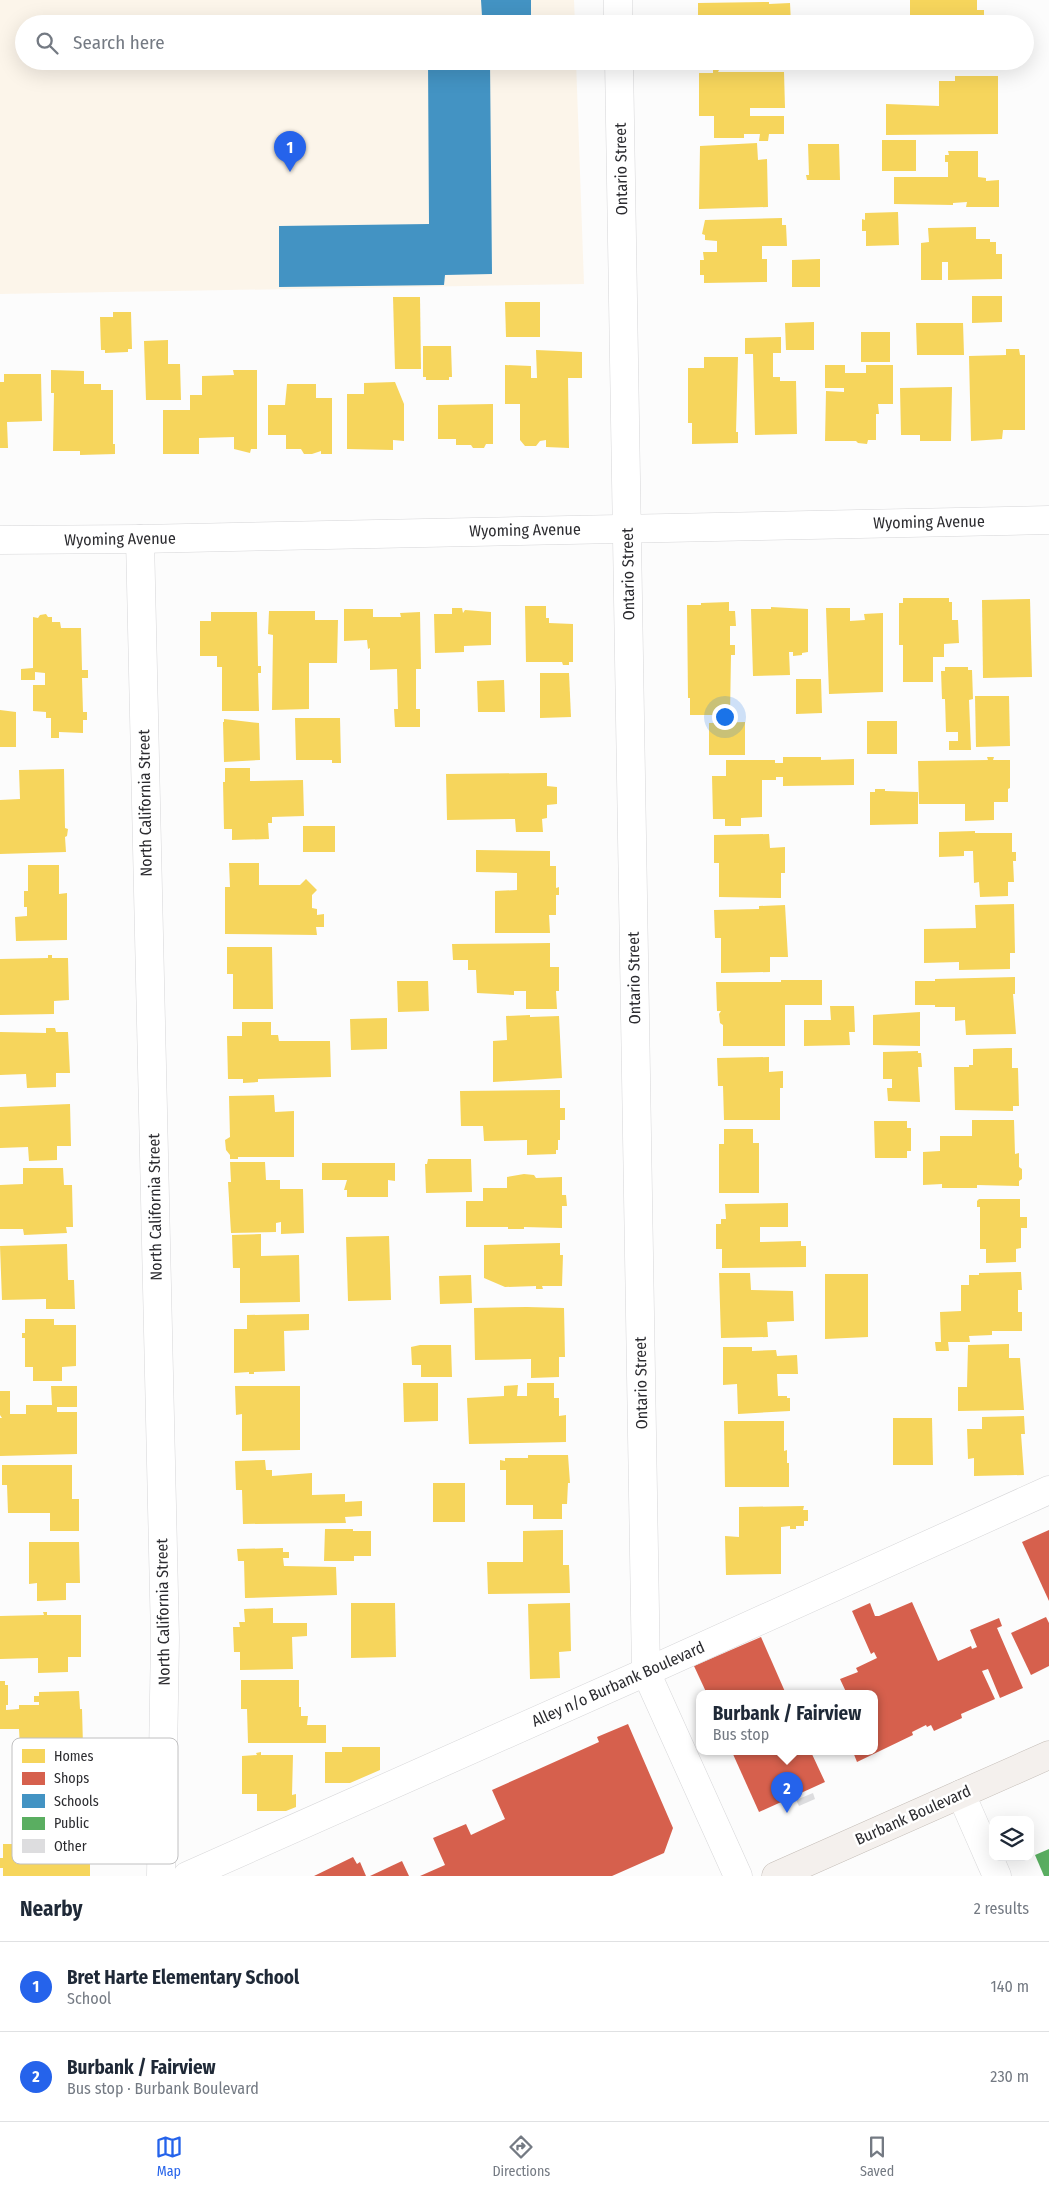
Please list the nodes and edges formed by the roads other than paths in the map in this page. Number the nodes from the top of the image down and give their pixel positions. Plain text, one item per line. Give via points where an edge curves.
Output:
1 (618, 0) edge
2 (618, 15) edge
3 (619, 70) edge
4 (1049, 520) edge
5 (627, 528) junction
6 (140, 539) junction
7 (0, 540) edge
8 (1049, 1490) edge
9 (646, 1672) junction
10 (164, 1738) edge
11 (1049, 1755) edge
12 (961, 1794) junction
13 (187, 1876) edge
14 (738, 1876) edge
15 (776, 1876) edge
16 (997, 1876) edge

1 - 2 street
3 - 5 street, Ontario Street
4 - 5 street, Wyoming Avenue
5 - 6 street, Wyoming Avenue
5 - 9 street, Ontario Street
6 - 7 street, Wyoming Avenue
6 - 10 street, North California Street via 165,1638
8 - 9 street, Alley n/o Burbank Boulevard
9 - 13 street, Alley n/o Burbank Boulevard
9 - 14 street, Ontario Street
11 - 12 main road, Burbank Boulevard
12 - 15 main road, Burbank Boulevard
12 - 16 street

